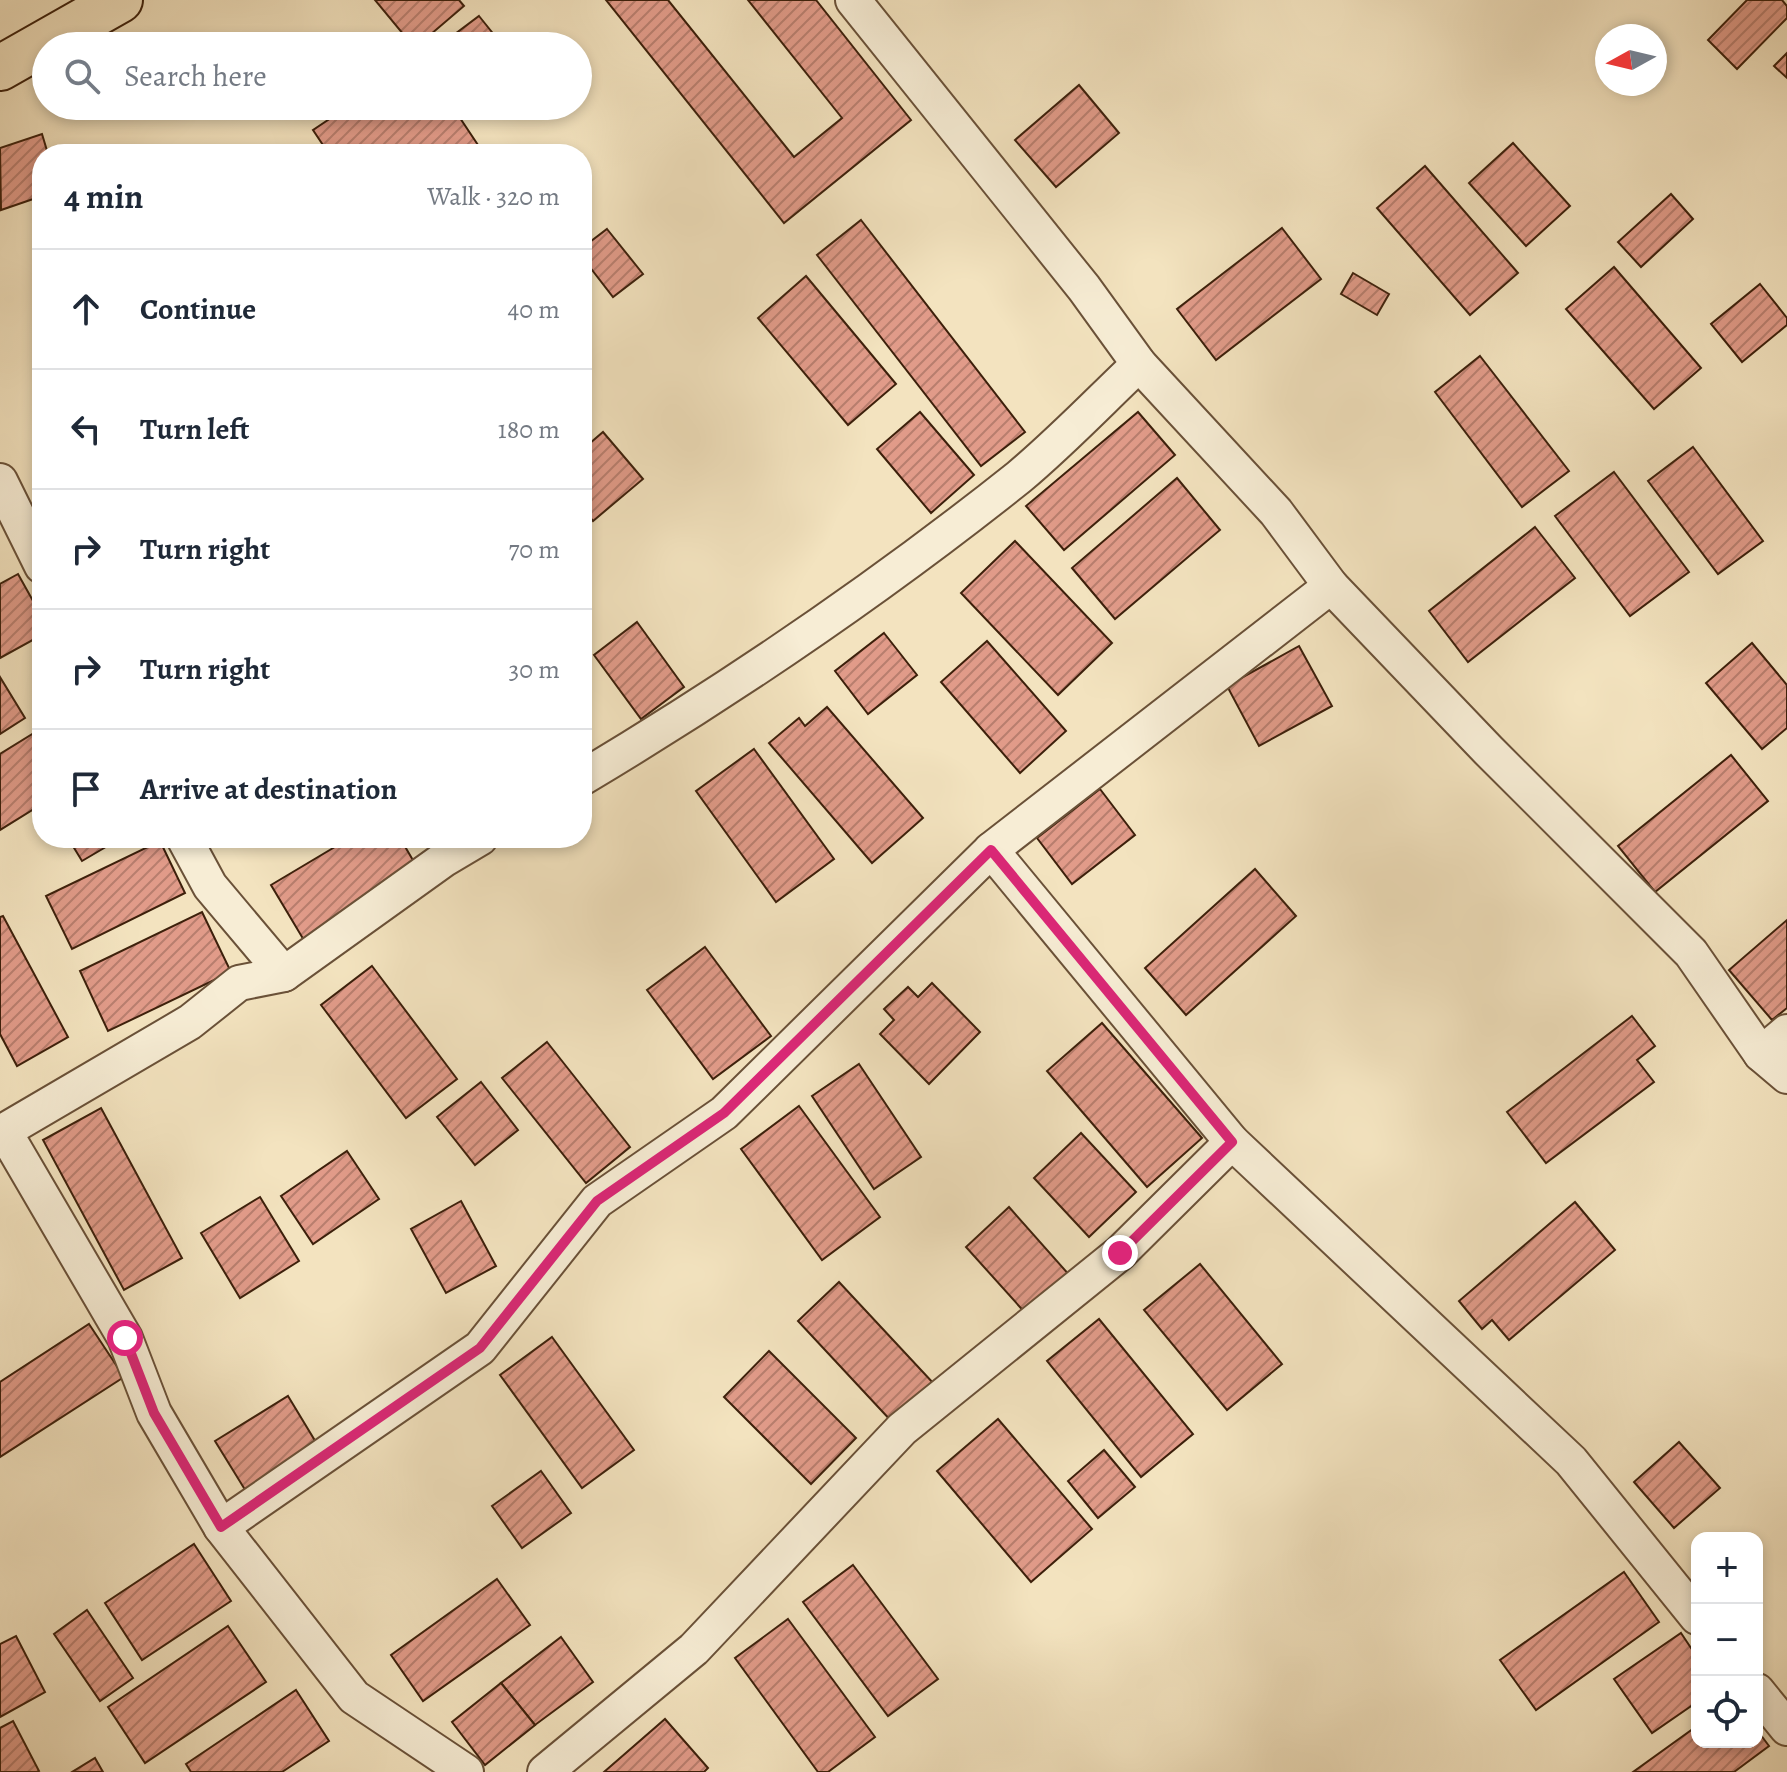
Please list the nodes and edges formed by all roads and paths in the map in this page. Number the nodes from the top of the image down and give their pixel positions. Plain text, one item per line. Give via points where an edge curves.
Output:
1 (120, 0) edge
2 (853, 0) edge
3 (64, 32) edge
4 (32, 50) edge
5 (0, 68) edge
6 (1139, 364) junction
7 (0, 481) edge
8 (32, 546) edge
9 (1331, 586) junction
10 (592, 772) edge
11 (189, 848) edge
12 (463, 848) edge
13 (991, 850) junction
14 (284, 974) junction
15 (1787, 1032) edge
16 (1761, 1054) junction
17 (1787, 1076) edge
18 (1232, 1142) junction
19 (221, 1527) junction
20 (1691, 1610) edge
21 (1763, 1698) edge
22 (1787, 1728) edge
23 (466, 1772) edge
24 (545, 1772) edge

1 - 3 main road
2 - 6 street
4 - 5 main road
6 - 9 street via 1276,512
6 - 10 street via 1022,474 877,586 680,720
7 - 8 street
9 - 13 street
9 - 16 street via 1691,953
11 - 14 street via 210,886
12 - 14 street
13 - 18 street
13 - 19 street via 724,1113 597,1201 480,1348
14 - 19 street via 239,983 190,1022 4,1131 125,1338 154,1413
15 - 16 street
16 - 17 street
18 - 20 street via 1571,1461
18 - 24 street via 1120,1253 902,1429 694,1649
19 - 23 street via 354,1697
21 - 22 street

